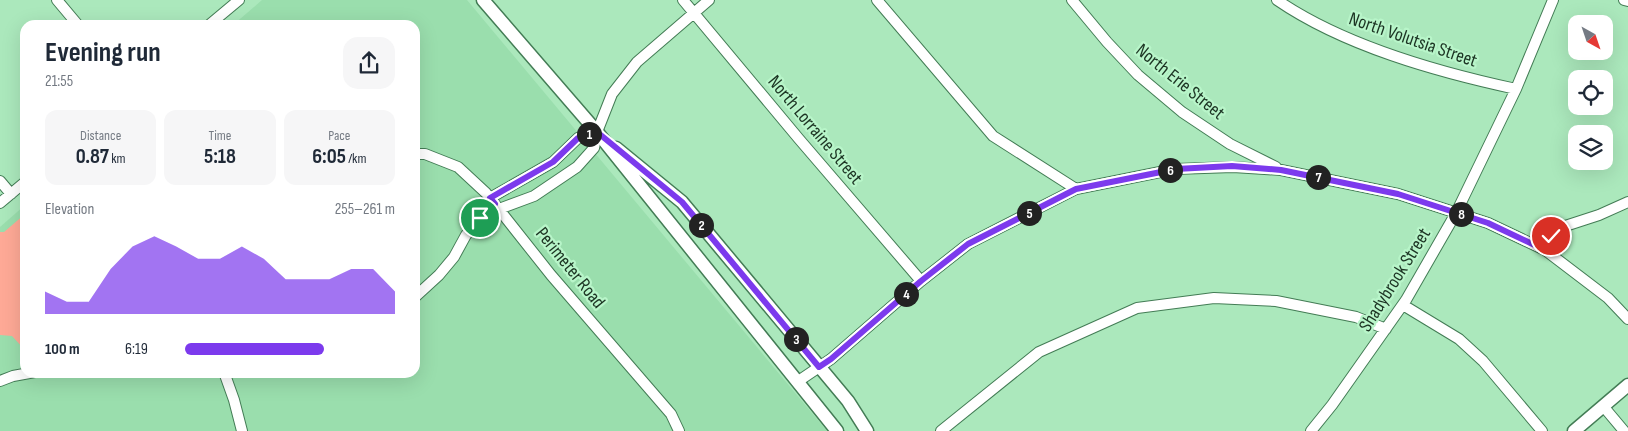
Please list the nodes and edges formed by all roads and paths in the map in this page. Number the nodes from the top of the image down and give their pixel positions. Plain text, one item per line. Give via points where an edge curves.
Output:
1 (57, 0) edge
2 (239, 0) edge
3 (484, 0) edge
4 (683, 0) edge
5 (709, 0) edge
6 (876, 0) edge
7 (1072, 0) edge
8 (1277, 0) edge
9 (1553, 0) edge
10 (1624, 0) edge
11 (1628, 1) edge
12 (694, 13) junction
13 (74, 20) edge
14 (216, 20) edge
15 (1516, 89) junction
16 (597, 132) junction
17 (420, 154) edge
18 (1281, 170) junction
19 (0, 181) edge
20 (20, 186) edge
21 (1076, 189) junction
22 (11, 194) junction
23 (1628, 202) edge
24 (0, 203) edge
25 (495, 203) junction
26 (1456, 213) junction
27 (1545, 250) junction
28 (921, 281) junction
29 (420, 292) edge
30 (1403, 305) junction
31 (1628, 319) edge
32 (1386, 329) junction
33 (819, 367) junction
34 (20, 375) edge
35 (226, 378) edge
36 (0, 381) edge
37 (797, 382) junction
38 (1628, 385) edge
39 (1603, 406) junction
40 (242, 431) edge
41 (678, 431) edge
42 (837, 431) edge
43 (867, 431) edge
44 (941, 431) edge
45 (1311, 431) edge
46 (1542, 431) edge
47 (1574, 431) edge
48 (1624, 431) edge

1 - 13 street
2 - 14 street
3 - 16 main road
4 - 12 street, North Lorraine Street
5 - 12 street
6 - 21 street via 993,136
7 - 18 street, North Erie Street via 1138,74 1182,112 1230,144
8 - 15 street, North Volutsia Street via 1334,32 1416,63
9 - 15 street, Shadybrook Street
10 - 11 street
12 - 16 street via 637,62 612,94
12 - 28 street, North Lorraine Street
15 - 26 street, Shadybrook Street
16 - 25 street via 578,138 553,162
16 - 25 street via 594,148 577,167 534,196
16 - 33 main road via 682,202
16 - 37 main road
17 - 25 street, Perimeter Road via 458,167
18 - 21 street via 1232,166 1176,169
18 - 26 street via 1398,194
19 - 22 street
20 - 22 street
21 - 28 street via 968,244
22 - 24 street
23 - 27 street via 1559,228
25 - 29 street via 466,235 454,258
25 - 41 street, Perimeter Road via 551,275 671,414
26 - 27 street via 1488,223
26 - 30 street, Shadybrook Street
27 - 31 street via 1608,298
28 - 33 street
30 - 32 street, Shadybrook Street
30 - 46 street via 1459,338 1483,361
32 - 44 street via 1356,317 1276,301 1214,298 1137,308 1039,352
32 - 45 street, Shadybrook Street
33 - 37 street
33 - 43 main road via 848,401
34 - 36 street
35 - 40 street
37 - 42 main road
38 - 39 main road
39 - 47 main road
39 - 48 street

